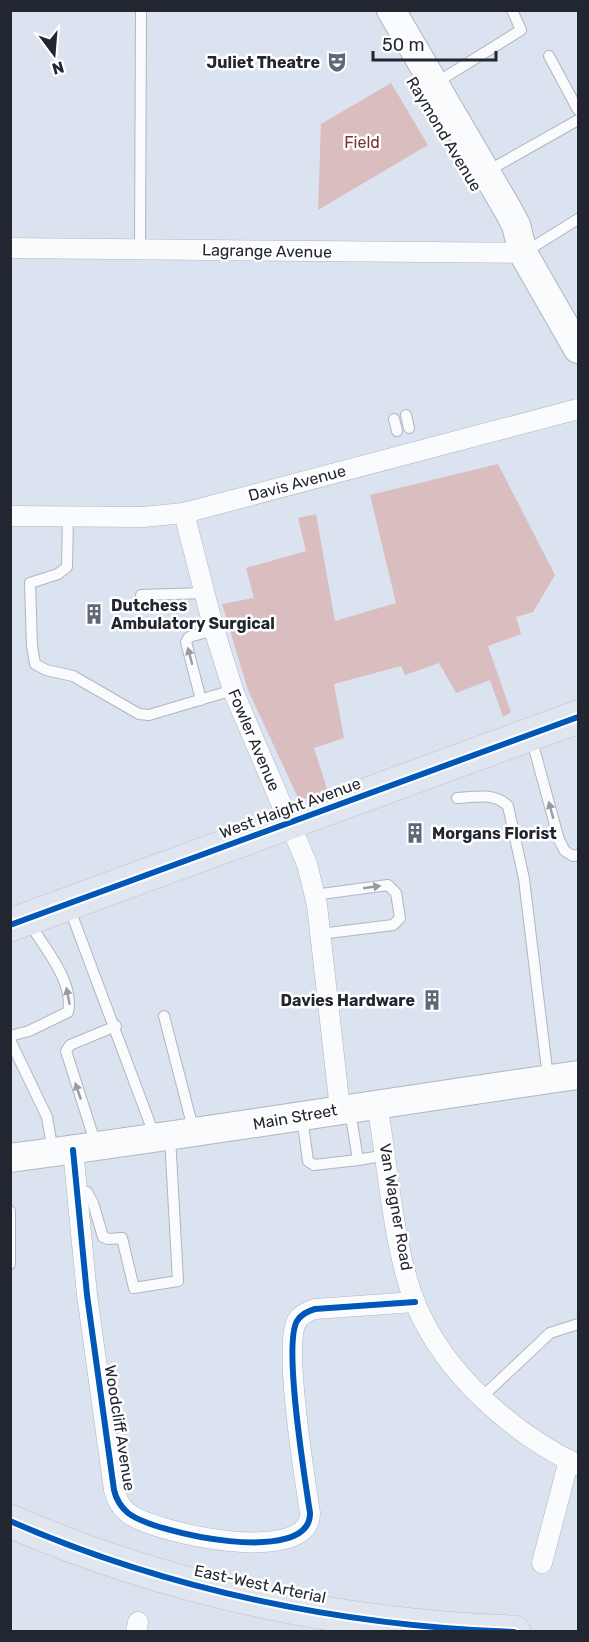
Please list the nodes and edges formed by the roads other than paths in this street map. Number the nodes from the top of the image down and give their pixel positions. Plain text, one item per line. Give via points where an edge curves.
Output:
1 (141, 10) edge
2 (372, 10) edge
3 (391, 10) edge
4 (512, 10) edge
5 (549, 56) dead end
6 (434, 84) junction
7 (579, 110) edge
8 (579, 120) edge
9 (486, 172) junction
10 (579, 219) edge
11 (10, 248) edge
12 (140, 250) junction
13 (523, 253) junction
14 (579, 349) edge
15 (579, 409) edge
16 (406, 415) dead end
17 (394, 418) dead end
18 (409, 428) dead end
19 (397, 431) dead end
20 (184, 513) junction
21 (10, 516) edge
22 (68, 516) junction
23 (204, 593) junction
24 (141, 595) dead end
25 (214, 630) junction
26 (233, 690) junction
27 (201, 699) junction
28 (579, 717) edge
29 (530, 735) junction
30 (457, 798) dead end
31 (289, 823) junction
32 (579, 855) edge
33 (314, 895) junction
34 (68, 904) junction
35 (19, 922) edge
36 (320, 934) junction
37 (164, 1016) dead end
38 (116, 1026) junction
39 (10, 1038) edge
40 (579, 1075) edge
41 (548, 1079) junction
42 (377, 1104) junction
43 (345, 1109) junction
44 (302, 1116) junction
45 (173, 1137) junction
46 (74, 1150) junction
47 (386, 1155) junction
48 (10, 1158) edge
49 (358, 1160) junction
50 (77, 1189) junction
51 (10, 1211) edge
52 (10, 1264) edge
53 (415, 1302) junction
54 (579, 1323) edge
55 (482, 1396) junction
56 (574, 1462) edge
57 (10, 1521) edge
58 (542, 1563) dead end
59 (514, 1632) edge

1 - 12 lane
2 - 13 main road, Raymond Avenue via 502,232
3 - 6 main road, Raymond Avenue
4 - 6 lane via 521,30
5 - 7 lane
6 - 9 main road, Raymond Avenue
8 - 9 lane
9 - 13 main road, Raymond Avenue via 516,225
10 - 13 lane
11 - 12 street, Lagrange Avenue
12 - 13 street, Lagrange Avenue
13 - 14 main road, Raymond Avenue
15 - 20 street, Davis Avenue
16 - 18 lane
17 - 19 lane
20 - 22 street, Davis Avenue
20 - 23 street, Fowler Avenue
21 - 22 street, Davis Avenue
22 - 27 lane via 67,567 30,583 35,664 73,676 139,714 149,715
23 - 24 lane
23 - 25 street, Fowler Avenue
25 - 26 street, Fowler Avenue
27 -> 25 lane via 186,642 189,637
26 - 27 lane
26 - 31 street, Fowler Avenue
28 - 29 highway, West Haight Avenue
29 - 31 highway, West Haight Avenue
32 -> 29 lane via 565,851 559,840
30 - 41 lane via 492,796 508,806 524,879
31 - 33 street, Fowler Avenue via 307,864
31 - 34 highway, West Haight Avenue
33 - 36 street, Fowler Avenue
33 -> 36 lane via 388,885 396,893 400,918 393,925
34 - 35 highway, West Haight Avenue
34 - 38 lane
39 -> 35 lane via 56,1020 68,1012 71,1001 64,982
36 - 43 street, Fowler Avenue
37 - 45 lane
38 - 45 lane
46 -> 38 lane via 66,1051 70,1045
39 - 46 lane via 47,1117
40 - 41 main road, Main Street
41 - 42 main road, Main Street
42 - 43 main road, Main Street
42 - 47 street, Van Wagner Road
43 - 44 main road, Main Street
43 - 49 lane
44 - 45 main road, Main Street
44 - 49 lane via 309,1161 314,1165
45 - 46 main road, Main Street
45 - 50 lane via 178,1281 134,1288 122,1238 103,1237 93,1203 87,1192
46 - 48 main road, Main Street
46 - 50 street, Woodcliff Avenue
47 - 49 lane
47 - 53 street, Van Wagner Road via 399,1243
50 - 53 street, Woodcliff Avenue via 114,1490 129,1513 149,1523 238,1542 284,1540 302,1534 310,1519 293,1362 297,1321 305,1312 315,1309
51 - 52 lane
53 - 55 street, Van Wagner Road via 428,1330
54 - 55 lane via 550,1333
55 - 56 street, Van Wagner Road via 523,1431
56 - 58 street, Van Wagner Road
57 - 59 highway, East-West Arterial via 120,1563 235,1594 383,1620

